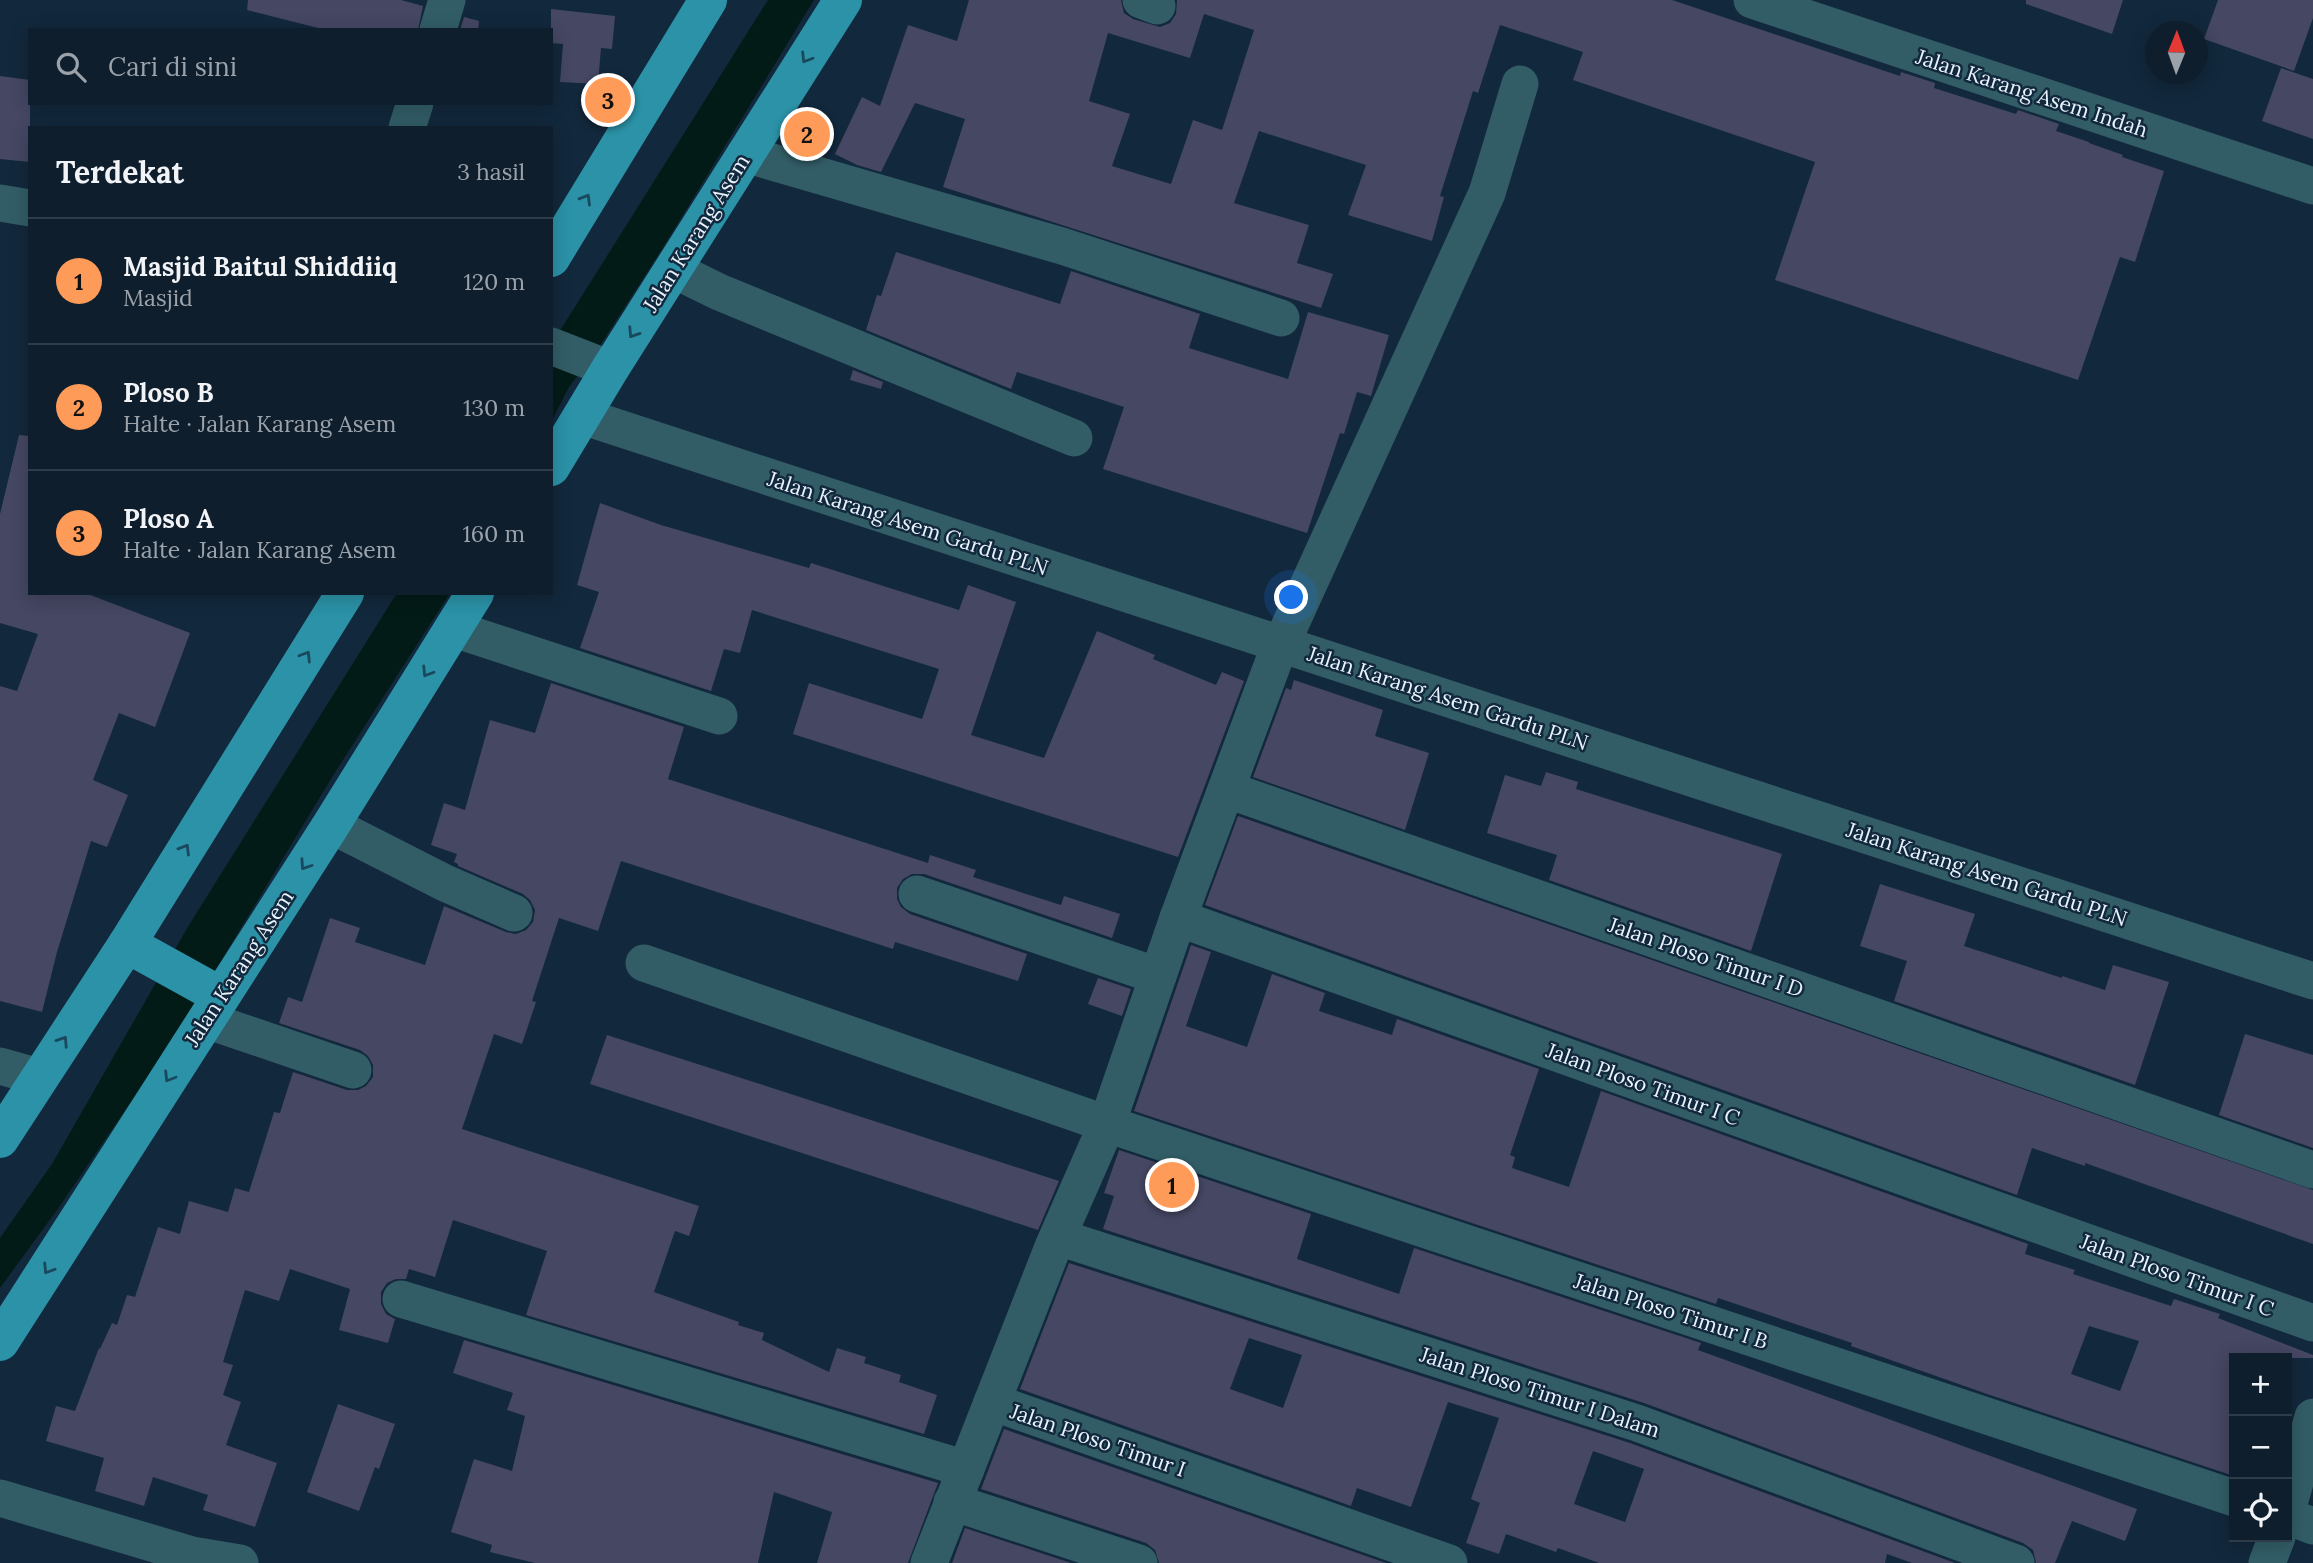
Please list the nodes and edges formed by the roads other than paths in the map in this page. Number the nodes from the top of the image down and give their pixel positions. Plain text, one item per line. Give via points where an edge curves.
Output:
1 (447, 0) edge
2 (708, 0) edge
3 (843, 0) edge
4 (1752, 0) edge
5 (439, 28) edge
6 (1520, 84) dead end
7 (414, 105) edge
8 (408, 126) edge
9 (746, 153) junction
10 (2313, 186) edge
11 (0, 203) edge
12 (28, 208) edge
13 (553, 255) edge
14 (674, 270) junction
15 (1281, 318) dead end
16 (553, 347) edge
17 (605, 367) junction
18 (582, 416) junction
19 (1074, 438) dead end
20 (553, 464) edge
21 (344, 595) edge
22 (474, 595) edge
23 (454, 629) junction
24 (1282, 645) junction
25 (719, 716) dead end
26 (1228, 790) junction
27 (331, 825) junction
28 (917, 894) dead end
29 (514, 914) dead end
30 (1178, 918) junction
31 (130, 945) junction
32 (644, 963) dead end
33 (1158, 976) junction
34 (2313, 981) edge
35 (214, 1002) junction
36 (0, 1066) edge
37 (353, 1070) dead end
38 (39, 1077) junction
39 (1107, 1124) junction
40 (0, 1139) edge
41 (2313, 1170) edge
42 (1058, 1237) junction
43 (401, 1299) dead end
44 (2313, 1323) edge
45 (0, 1342) edge
46 (992, 1402) junction
47 (2313, 1417) edge
48 (966, 1469) junction
49 (2292, 1495) edge
50 (2229, 1496) edge
51 (0, 1499) edge
52 (952, 1502) junction
53 (2292, 1516) edge
54 (2313, 1526) edge
55 (2275, 1542) edge
56 (240, 1563) edge
57 (929, 1563) edge
58 (1139, 1563) edge
59 (1449, 1563) edge
60 (2016, 1563) edge
61 (2267, 1563) edge

1 - 5 street
13 -> 2 main road
3 -> 9 main road, Jalan Karang Asem
4 - 10 street, Jalan Karang Asem Indah
6 - 24 street via 1487,193
7 - 8 street
9 - 14 main road, Jalan Karang Asem
9 - 15 street via 1062,246
11 - 12 street
14 -> 17 main road, Jalan Karang Asem
14 - 19 street
16 - 17 street
17 - 18 main road, Jalan Karang Asem
18 - 20 main road, Jalan Karang Asem
18 - 24 street, Jalan Karang Asem Gardu PLN
31 -> 21 main road
22 - 23 main road, Jalan Karang Asem
23 - 25 street
23 -> 27 main road, Jalan Karang Asem
24 - 26 street
24 - 34 street, Jalan Karang Asem Gardu PLN
26 - 30 street
26 - 41 street, Jalan Ploso Timur I D
27 - 29 street
27 -> 35 main road, Jalan Karang Asem
28 - 33 street
30 - 33 street
30 - 44 street, Jalan Ploso Timur I C
31 - 35 main road
38 -> 31 main road
32 - 39 street, Jalan Ploso Timur I B
33 - 39 street
35 - 37 street
35 -> 45 main road, Jalan Karang Asem
36 - 38 street
38 - 40 main road
39 - 42 street, Jalan Ploso Timur I
39 - 50 street, Jalan Ploso Timur I B
42 - 46 street, Jalan Ploso Timur I
42 - 60 street, Jalan Ploso Timur I Dalam via 1637,1423
43 - 48 street
46 - 48 street
46 - 59 street, Jalan Ploso Timur I
47 - 49 street
48 - 52 street
51 - 56 street via 192,1555
52 - 57 street
52 - 58 street
53 - 54 street
55 - 61 street

